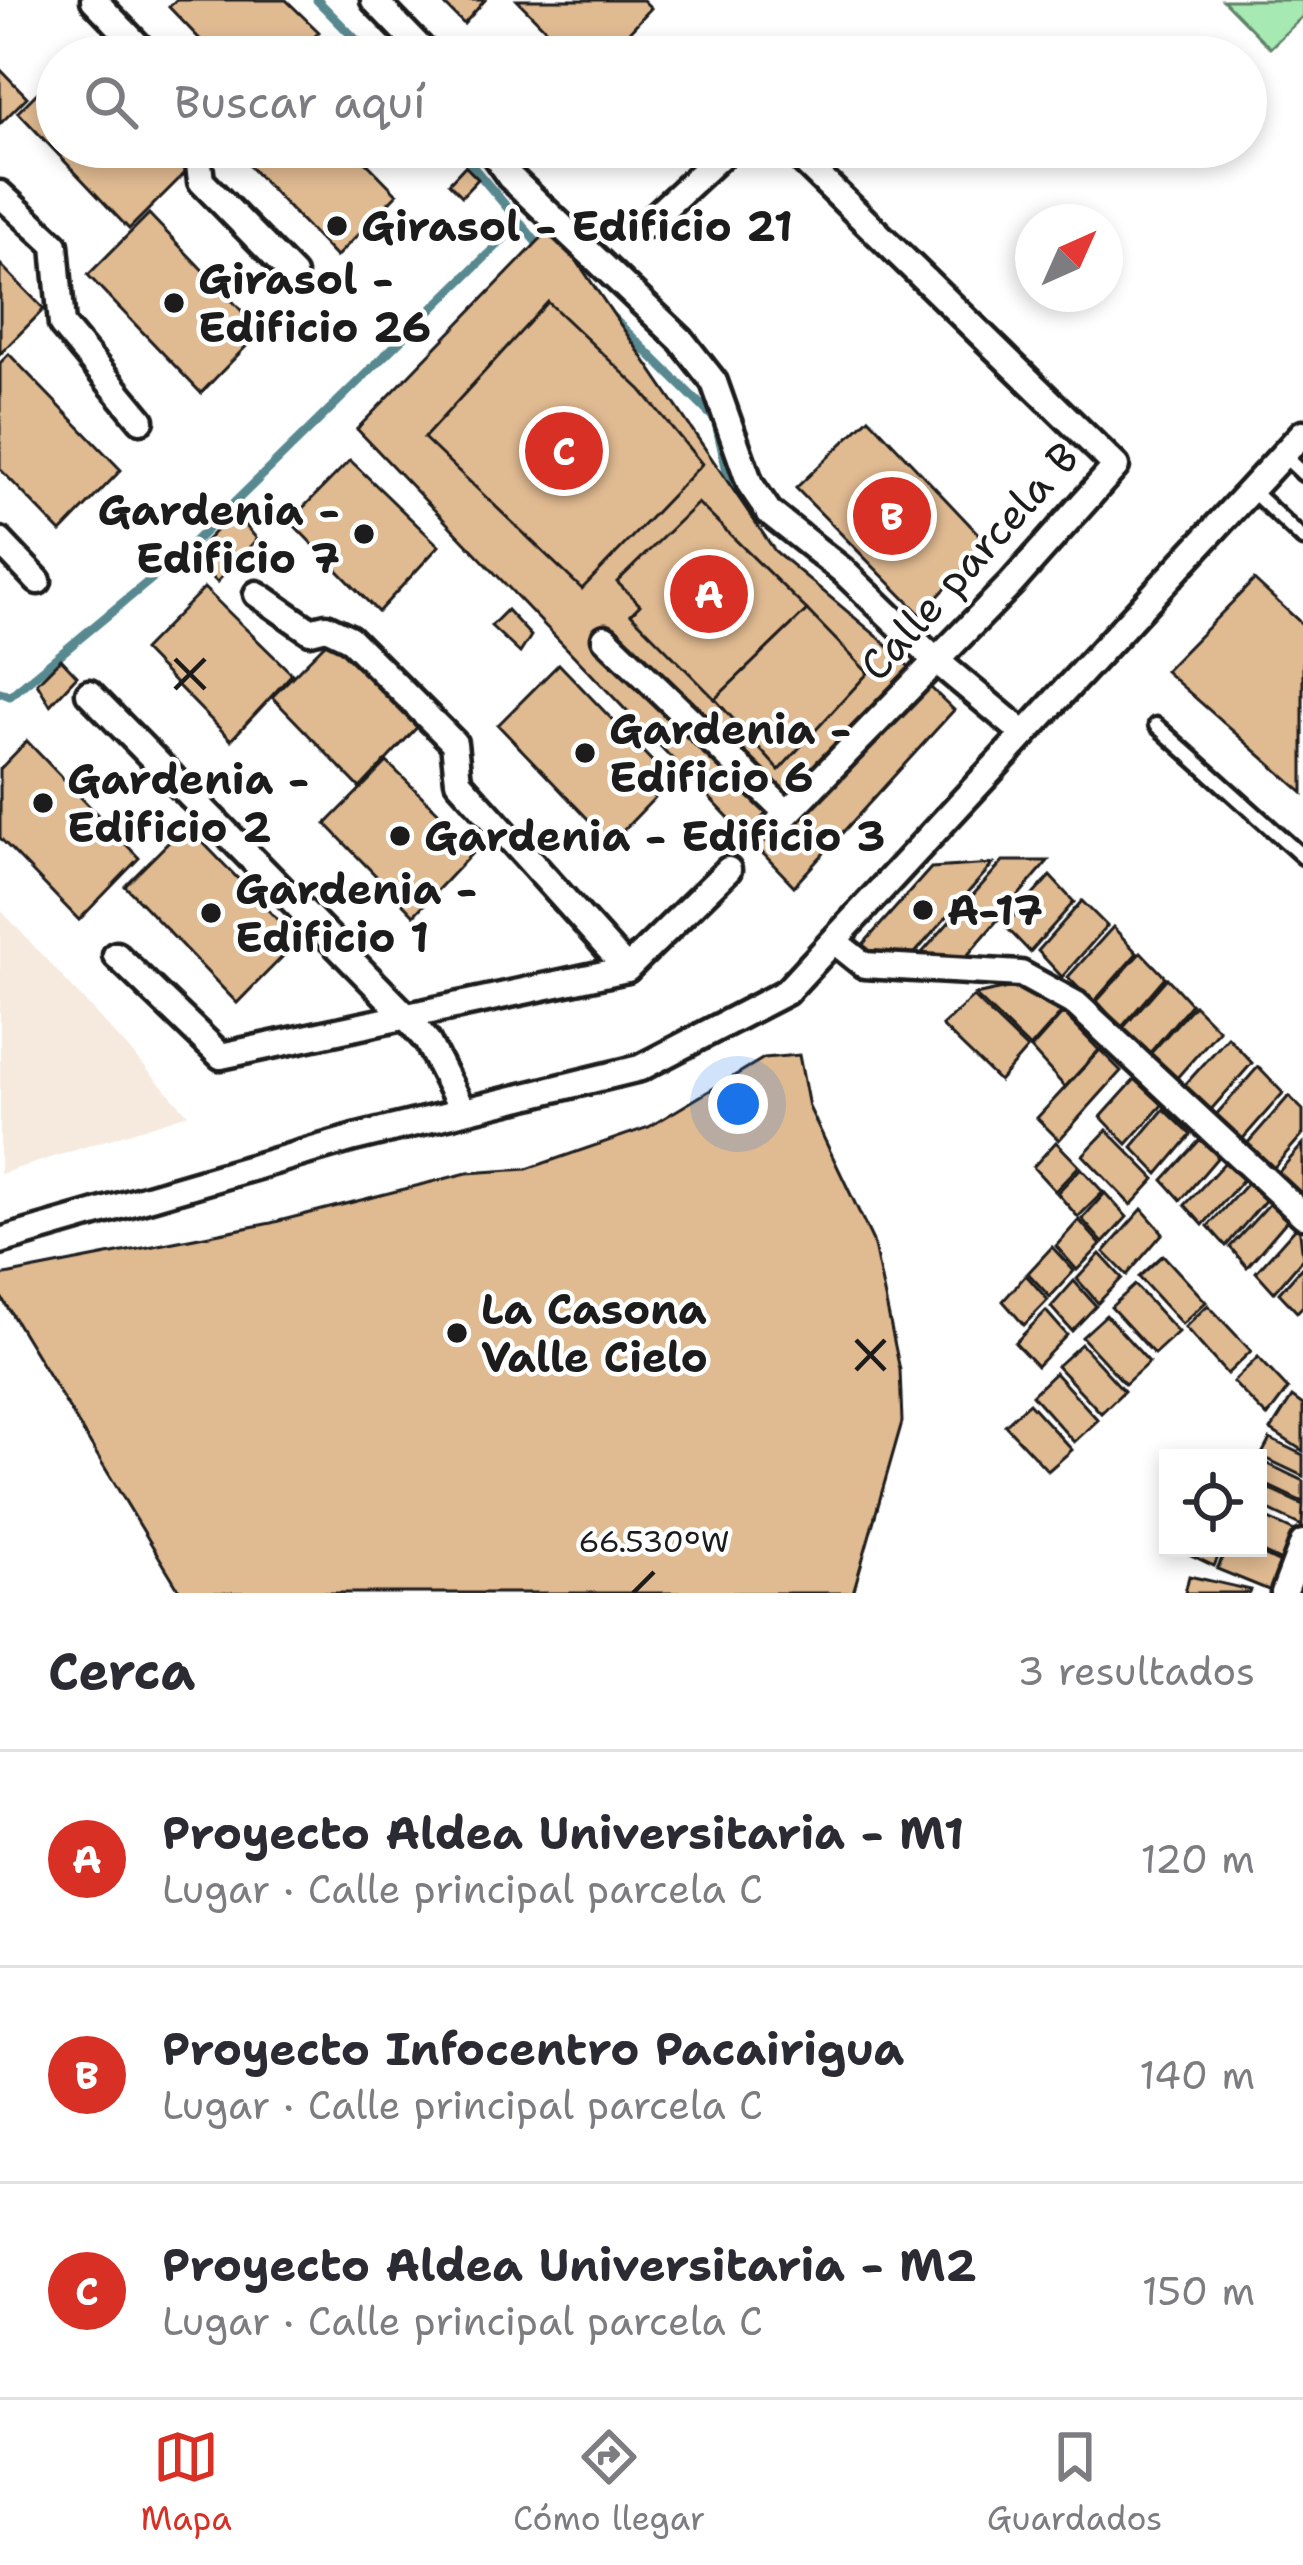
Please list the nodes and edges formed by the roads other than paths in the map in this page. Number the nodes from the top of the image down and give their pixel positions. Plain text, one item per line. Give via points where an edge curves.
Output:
1 (94, 0) edge
2 (374, 0) edge
3 (129, 36) edge
4 (409, 36) edge
5 (199, 168) edge
6 (504, 168) edge
7 (707, 168) edge
8 (811, 168) edge
9 (0, 194) edge
10 (646, 224) dead end
11 (292, 275) dead end
12 (140, 420) dead end
13 (1303, 433) edge
14 (1282, 454) junction
15 (1303, 474) edge
16 (1250, 489) junction
17 (1303, 539) edge
18 (0, 541) edge
19 (38, 580) dead end
20 (257, 594) dead end
21 (605, 638) dead end
22 (936, 660) junction
23 (89, 694) dead end
24 (1156, 725) dead end
25 (1023, 733) junction
26 (1303, 857) edge
27 (728, 871) dead end
28 (834, 941) junction
29 (116, 955) dead end
30 (627, 968) junction
31 (405, 1015) junction
32 (464, 1112) junction
33 (1303, 1215) edge
34 (0, 1241) edge
35 (1303, 1543) edge
36 (1284, 1593) edge

1 - 3 street
2 - 4 street
5 - 11 street via 201,181
6 - 22 street via 714,382 750,484 769,512
7 - 10 street
8 - 22 street, Calle parcela B via 1116,466
9 - 12 street via 55,245 62,325
13 - 14 street
14 - 15 lane
14 - 16 street
16 - 17 lane
16 - 25 street
18 - 19 street
20 - 30 street via 310,632 339,629 454,743 458,781
21 - 22 street, Calle parcela B via 780,820
22 - 25 street
23 - 31 street
24 - 26 lane
25 - 28 street
27 - 30 street
28 - 32 street via 786,992 640,1068
28 - 33 street via 864,965 1021,974 1076,1004
29 - 31 street via 221,1056
30 - 31 street
31 - 32 street
32 - 34 street
35 - 36 street

